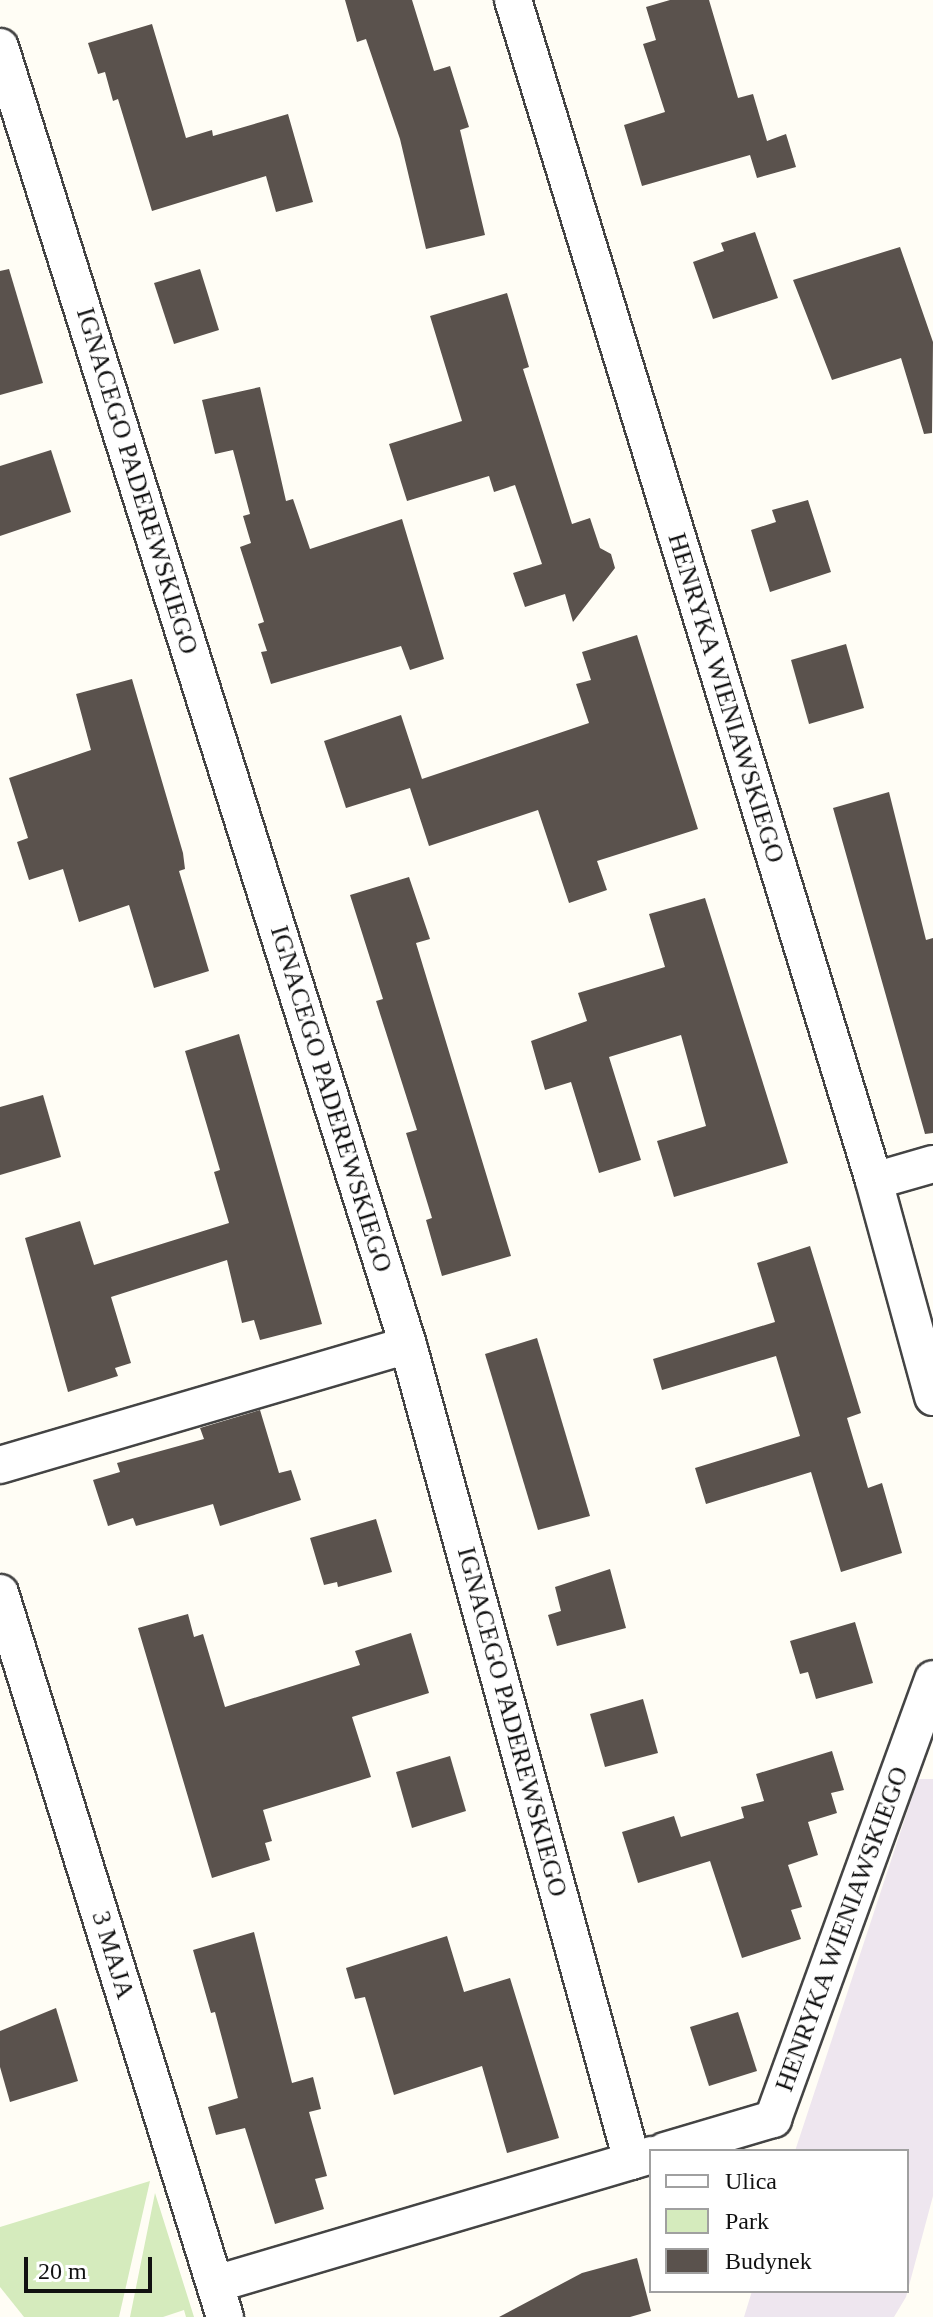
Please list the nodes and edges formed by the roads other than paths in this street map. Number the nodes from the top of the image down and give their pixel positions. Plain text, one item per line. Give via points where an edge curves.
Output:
1 (513, 0) edge
2 (0, 47) edge
3 (933, 1164) edge
4 (874, 1181) junction
5 (408, 1345) junction
6 (933, 1397) edge
7 (0, 1465) edge
8 (0, 1593) edge
9 (933, 1679) edge
10 (672, 2149) edge
11 (649, 2156) edge
12 (220, 2301) edge

1 - 4 street, HENRYKA WIENIAWSKIEGO
2 - 5 street, IGNACEGO PADEREWSKIEGO
3 - 4 street
4 - 6 street, HENRYKA WIENIAWSKIEGO
5 - 7 street
5 - 11 street, IGNACEGO PADEREWSKIEGO
8 - 12 street, 3 MAJA
9 - 10 street, HENRYKA WIENIAWSKIEGO via 773,2119
11 - 12 street, HENRYKA WIENIAWSKIEGO

